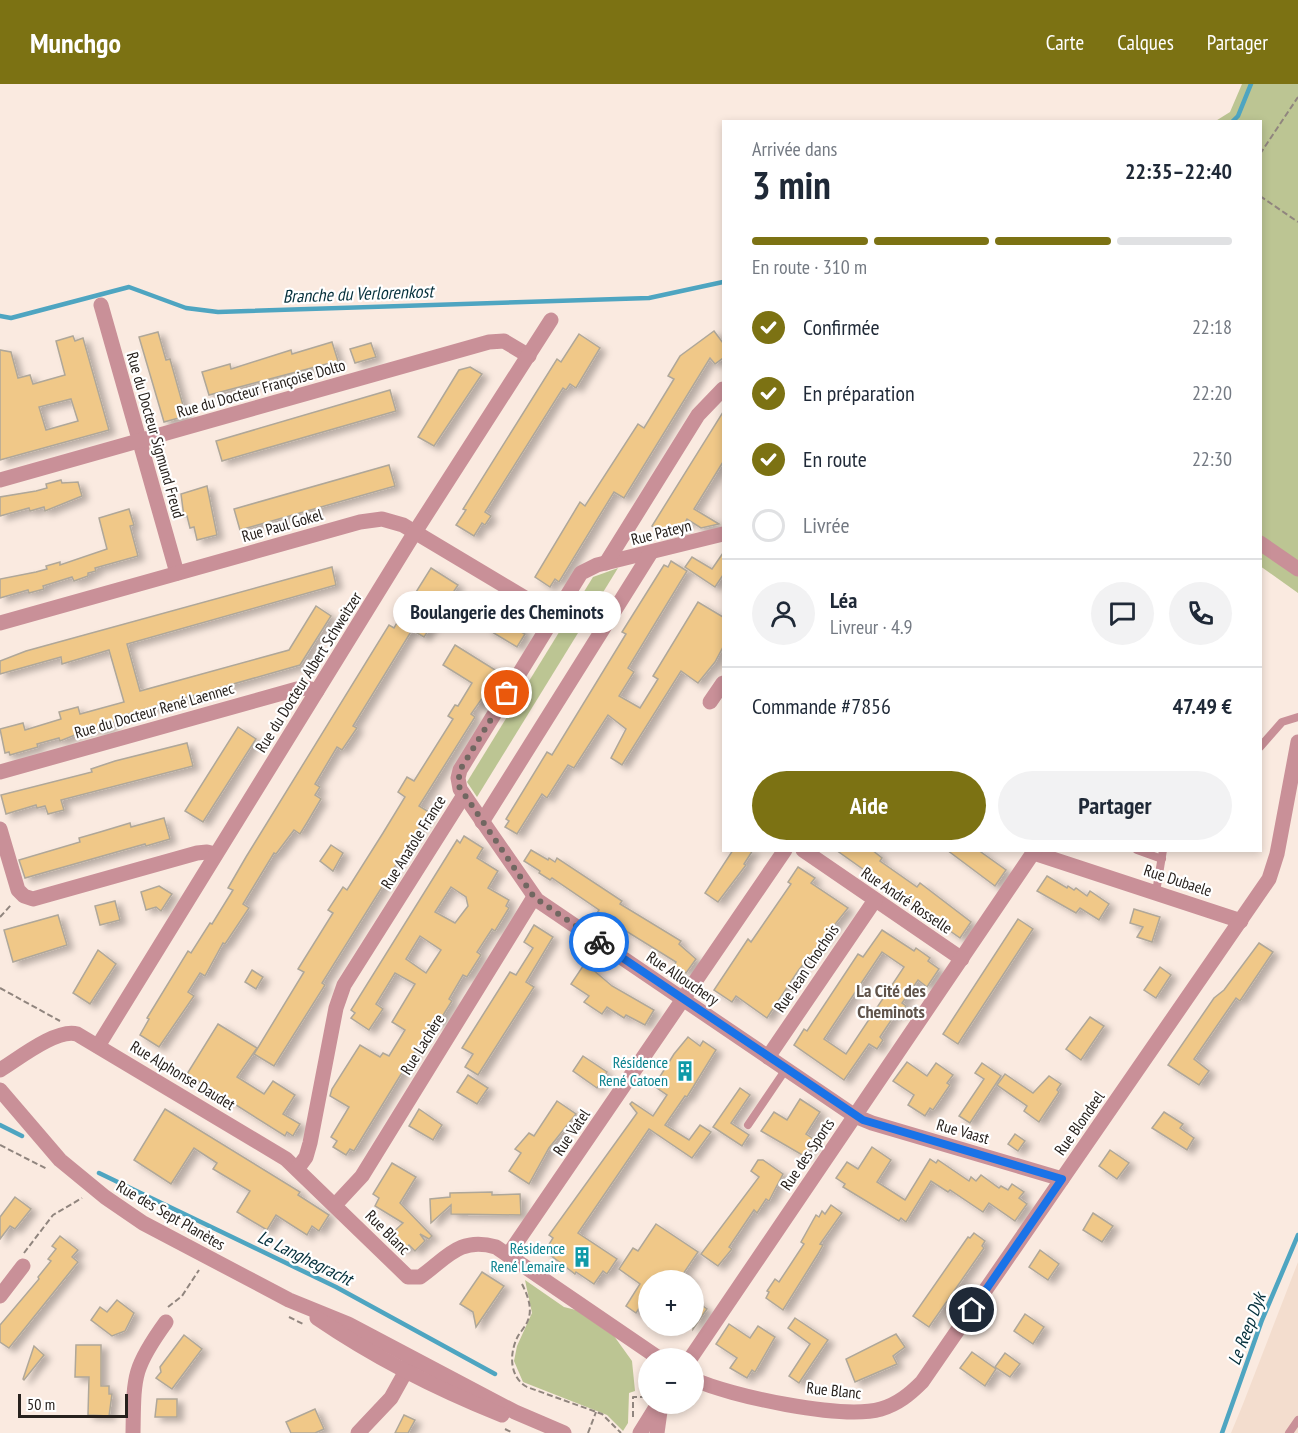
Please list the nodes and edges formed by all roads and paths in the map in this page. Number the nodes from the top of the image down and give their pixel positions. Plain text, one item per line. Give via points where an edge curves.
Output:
1 (1298, 97) edge
2 (1262, 151) edge
3 (1262, 197) edge
4 (1298, 222) edge
5 (101, 305) dead end
6 (551, 320) dead end
7 (529, 356) junction
8 (722, 390) edge
9 (139, 441) junction
10 (0, 480) edge
11 (416, 532) junction
12 (722, 534) edge
13 (1262, 544) edge
14 (650, 554) junction
15 (606, 563) junction
16 (1298, 569) edge
17 (177, 573) junction
18 (555, 616) junction
19 (0, 623) edge
20 (722, 684) edge
21 (317, 692) junction
22 (710, 702) dead end
23 (1298, 717) edge
24 (1298, 742) edge
25 (1262, 745) edge
26 (0, 772) edge
27 (464, 795) junction
28 (482, 822) junction
29 (0, 829) edge
30 (784, 852) edge
31 (806, 852) edge
32 (1147, 852) edge
33 (1029, 853) edge
34 (215, 854) junction
35 (1162, 855) edge
36 (1156, 892) junction
37 (24, 896) junction
38 (534, 897) junction
39 (875, 900) junction
40 (0, 917) edge
41 (1241, 921) junction
42 (962, 959) junction
43 (0, 988) edge
44 (684, 1000) junction
45 (66, 1032) junction
46 (98, 1046) junction
47 (768, 1057) junction
48 (786, 1069) junction
49 (0, 1070) edge
50 (0, 1090) edge
51 (855, 1116) junction
52 (748, 1125) dead end
53 (298, 1168) junction
54 (1062, 1179) junction
55 (82, 1198) dead end
56 (335, 1205) junction
57 (508, 1255) junction
58 (522, 1264) junction
59 (23, 1266) joint
60 (199, 1270) dead end
61 (0, 1296) edge
62 (166, 1322) joint
63 (644, 1348) edge
64 (697, 1348) edge
65 (410, 1364) junction
66 (927, 1375) joint
67 (704, 1383) edge
68 (638, 1397) edge
69 (596, 1412) junction
70 (650, 1414) edge
71 (659, 1414) edge
72 (1298, 1420) edge
73 (636, 1428) edge
74 (361, 1432) edge
75 (133, 1433) edge
76 (541, 1433) edge
77 (564, 1433) edge
78 (588, 1433) edge
79 (621, 1433) edge
80 (657, 1433) edge
81 (1289, 1433) edge

1 - 2 path
3 - 4 path
5 - 9 street, Rue du Docteur Sigmund Freud
6 - 7 street, Rue du Docteur Albert Schweitzer
7 - 9 street, Rue du Docteur Françoise Dolto via 495,340
7 - 11 street, Rue du Docteur Albert Schweitzer
8 - 15 street via 698,415
9 - 10 street, Rue du Docteur Françoise Dolto
9 - 17 street, Rue du Docteur Sigmund Freud
11 - 17 street, Rue Paul Gokel via 390,520 367,520
11 - 18 street, Rue Paul Gokel
11 - 21 street, Rue du Docteur Albert Schweitzer
12 - 14 street, Rue Pateyn
13 - 16 street
14 - 15 street, Rue Pateyn
14 - 28 street
15 - 18 street, Rue Anatole France via 581,573
17 - 19 street, Rue Paul Gokel
18 - 27 street, Rue Anatole France via 460,770 458,785
20 - 22 street
21 - 26 street, Rue du Docteur René Laennec via 297,689
21 - 34 street, Rue du Docteur Albert Schweitzer
23 - 25 lane via 1282,722
24 - 41 street, Rue Blondeel via 1275,862 1269,879
27 - 28 street, Rue Allouchery
27 - 53 street, Rue Anatole France via 344,985 310,1143
28 - 38 street, Rue Allouchery
29 - 37 street via 17,887
30 - 44 street, Rue Vatel
31 - 39 street, Rue André Rosselle
32 - 35 lane
33 - 36 street, Rue Dubaele
33 - 42 street, Rue des Sports
34 - 37 street via 202,852 40,898
34 - 46 street, Rue du Docteur Albert Schweitzer
35 - 36 lane
36 - 41 street, Rue Dubaele
37 - 40 path
38 - 44 street, Rue Allouchery
38 - 56 street, Rue Lachère via 359,1180
39 - 42 street, Rue André Rosselle
39 - 47 street, Rue Jean Chochois
41 - 54 street, Rue Blondeel
42 - 51 street, Rue des Sports
43 - 45 path via 55,1017
44 - 47 street, Rue Allouchery
44 - 57 street, Rue Vatel
45 - 46 street, Rue Alphonse Daudet
45 - 49 street
46 - 53 street, Rue Alphonse Daudet
47 - 48 street, Rue Allouchery
48 - 51 street, Rue Allouchery
48 - 52 lane
50 - 65 street, Rue des Sept Planètes via 49,1149 105,1197 169,1238 289,1300 348,1324
51 - 54 street, Rue Vaast
51 - 64 street, Rue des Sports
53 - 56 street, Rue Alphonse Daudet
54 - 66 street, Rue Blondeel
55 - 59 path via 53,1215 24,1253
56 - 57 street, Rue Blanc via 412,1278 420,1277 463,1246 486,1245
57 - 58 street, Rue Blanc
58 - 63 street, Rue Blanc
58 - 69 path via 519,1279 530,1310 513,1351 516,1377 527,1387
59 - 61 street
60 - 62 path via 182,1296 169,1306
62 - 75 street via 137,1370
65 - 74 street via 391,1398
65 - 76 street, Rue des Sept Planètes via 470,1403
65 - 77 street, Rue des Sept Planètes
66 - 67 street, Rue Blanc via 896,1403 856,1413 738,1396
68 - 73 path via 633,1397
69 - 78 path
69 - 79 path
70 - 73 street
71 - 80 street
72 - 81 lane

